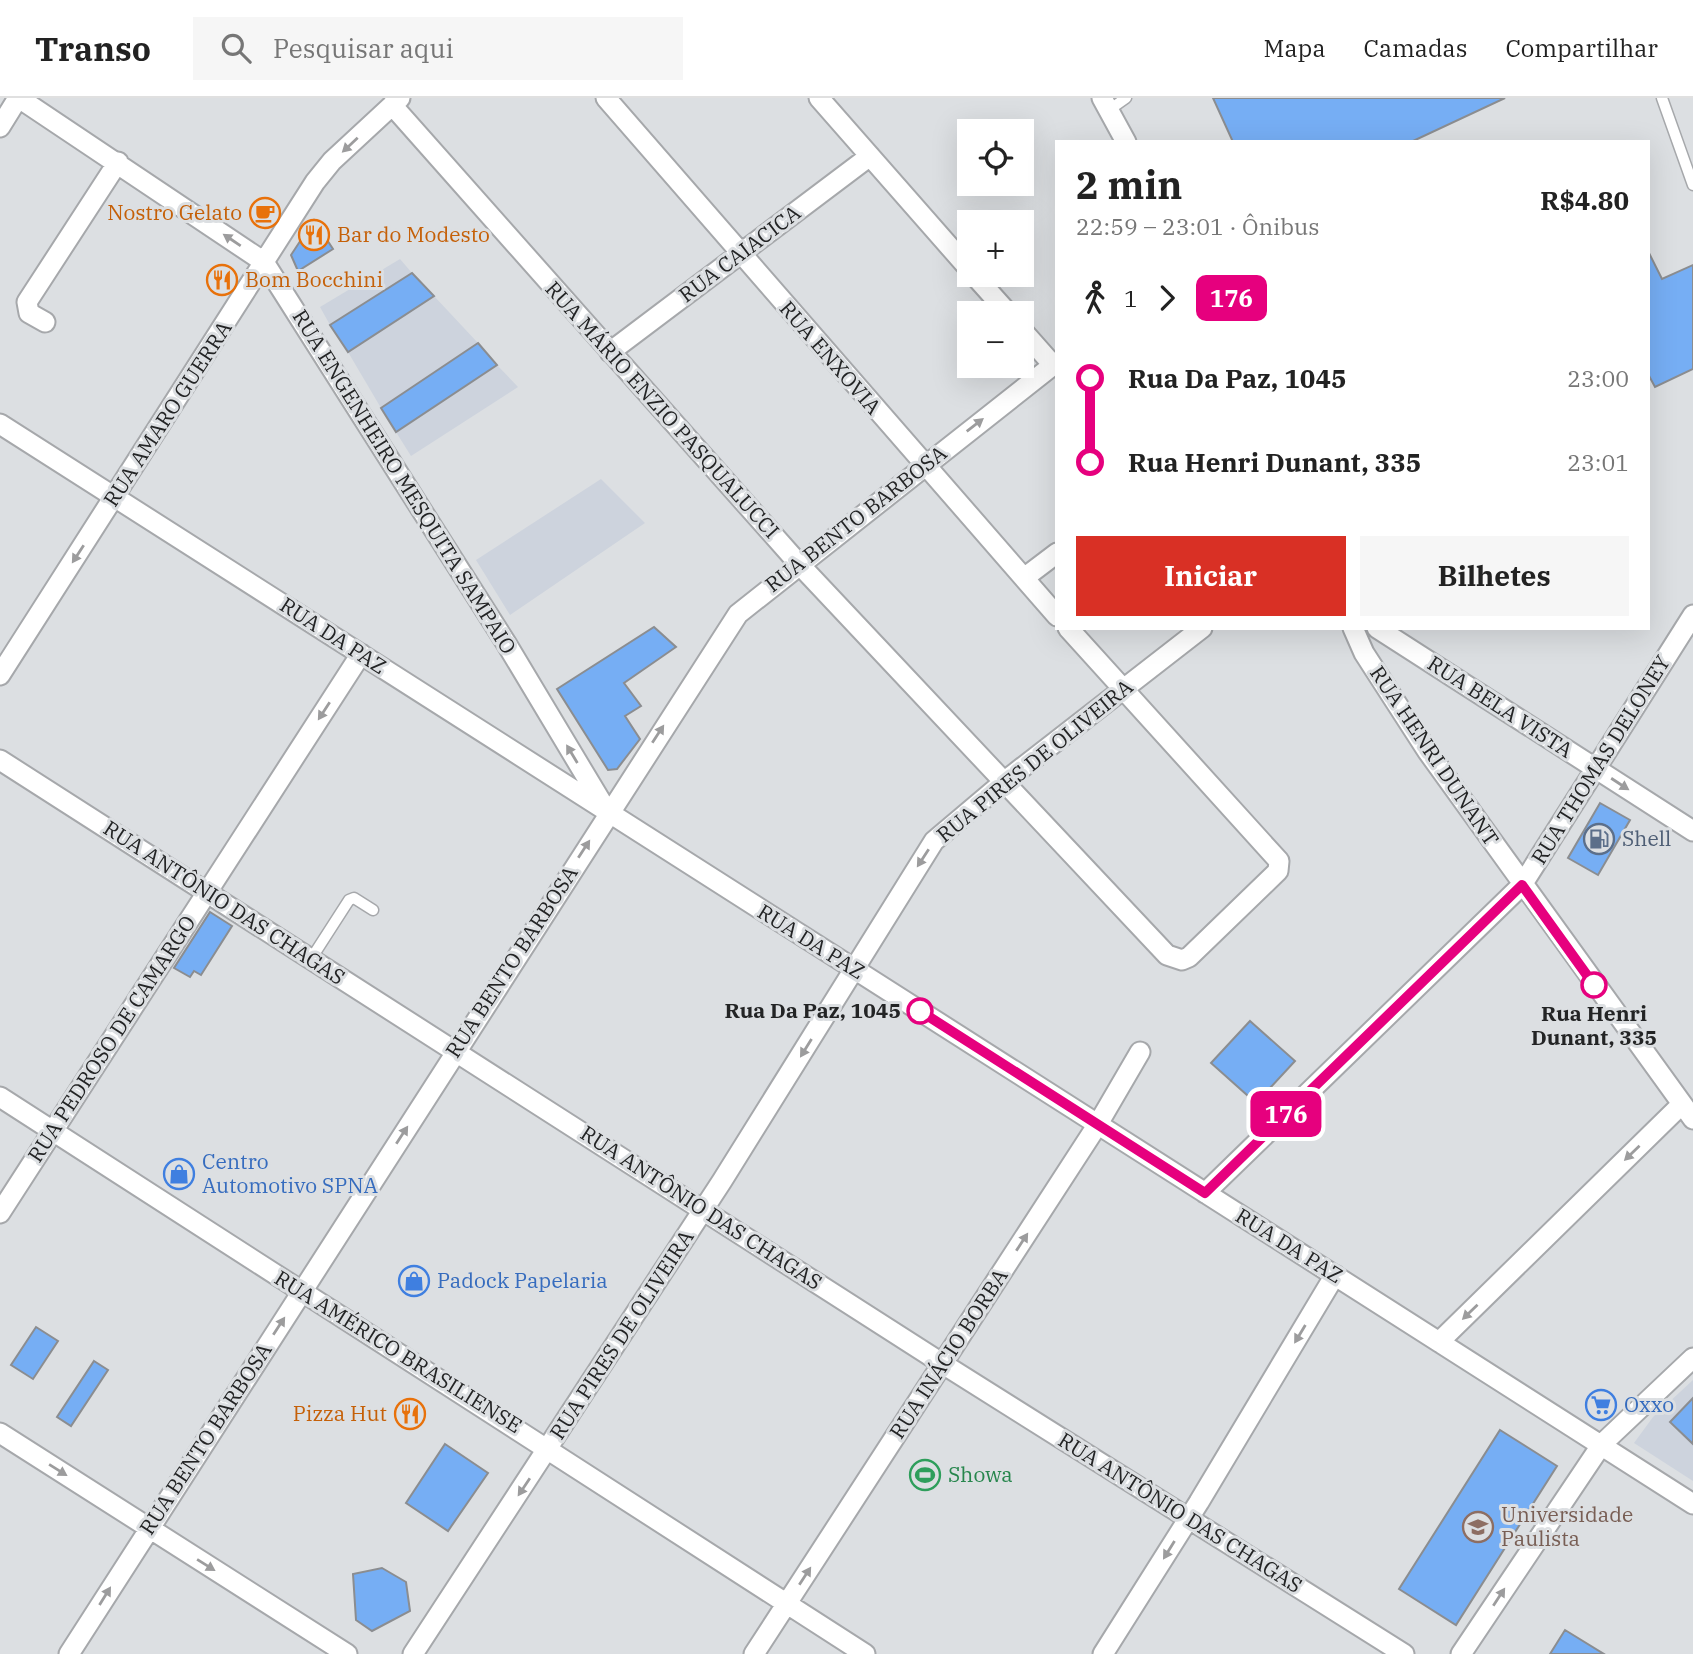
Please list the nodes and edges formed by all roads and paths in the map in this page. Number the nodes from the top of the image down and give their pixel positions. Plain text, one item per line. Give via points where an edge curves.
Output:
1 (19, 98) edge
2 (606, 98) edge
3 (819, 98) edge
4 (1126, 98) edge
5 (1662, 98) edge
6 (396, 102) edge
7 (1105, 104) edge
8 (0, 127) edge
9 (1125, 140) edge
10 (870, 156) junction
11 (118, 162) junction
12 (1693, 185) edge
13 (739, 254) junction
14 (957, 255) edge
15 (264, 262) junction
16 (985, 287) edge
17 (997, 301) edge
18 (45, 322) dead end
19 (1034, 342) edge
20 (610, 352) junction
21 (1055, 363) edge
22 (0, 424) edge
23 (925, 465) junction
24 (115, 497) junction
25 (1055, 555) edge
26 (799, 564) junction
27 (1024, 579) junction
28 (1055, 614) edge
29 (1693, 615) edge
30 (1070, 630) edge
31 (1199, 630) edge
32 (1354, 630) edge
33 (1380, 630) edge
34 (361, 654) junction
35 (0, 675) edge
36 (1122, 690) junction
37 (0, 760) edge
38 (1595, 768) junction
39 (1005, 781) junction
40 (608, 812) junction
41 (1693, 831) edge
42 (1522, 885) junction
43 (207, 893) junction
44 (373, 910) dead end
45 (310, 959) junction
46 (855, 970) junction
47 (455, 1051) junction
48 (1140, 1052) dead end
49 (0, 1097) edge
50 (1687, 1112) edge
51 (1098, 1124) junction
52 (53, 1130) junction
53 (1205, 1193) junction
54 (703, 1209) junction
55 (0, 1213) edge
56 (1335, 1275) junction
57 (302, 1291) junction
58 (1439, 1342) junction
59 (1693, 1358) edge
60 (943, 1364) junction
61 (0, 1433) edge
62 (1602, 1444) junction
63 (549, 1448) junction
64 (1693, 1504) edge
65 (1189, 1519) junction
66 (149, 1528) junction
67 (786, 1604) junction
68 (69, 1654) edge
69 (347, 1654) edge
70 (413, 1654) edge
71 (754, 1654) edge
72 (865, 1654) edge
73 (1104, 1654) edge
74 (1404, 1654) edge
75 (1461, 1654) edge

1 - 8 street
1 - 11 street, RUA ENGENHEIRO MESQUITA SAMPAIO
2 - 13 street, RUA ENXOVIA
3 - 10 street
4 - 7 lane
5 - 12 lane
6 -> 15 street, RUA AMARO GUERRA via 325,170
6 - 20 street, RUA MÁRIO ENZIO PASQUALUCCI
7 - 9 street
10 - 13 street, RUA CAIACICA
10 - 14 street
15 -> 11 street, RUA ENGENHEIRO MESQUITA SAMPAIO
11 - 18 street via 27,302 29,313
13 - 20 street, RUA CAIACICA
13 - 23 street, RUA ENXOVIA
15 - 24 street, RUA AMARO GUERRA
40 -> 15 street, RUA ENGENHEIRO MESQUITA SAMPAIO
16 - 17 street
19 - 21 street
20 - 26 street, RUA MÁRIO ENZIO PASQUALUCCI
23 -> 21 street, RUA BENTO BARBOSA
22 - 24 street, RUA DA PAZ
23 - 26 street, RUA BENTO BARBOSA
23 - 27 street, RUA ENXOVIA
24 - 34 street, RUA DA PAZ
24 -> 35 street, RUA AMARO GUERRA
25 - 27 street
26 - 39 street, RUA MÁRIO ENZIO PASQUALUCCI
40 -> 26 street, RUA BENTO BARBOSA via 738,614
27 - 28 street, RUA ENXOVIA
29 - 38 street, RUA THOMAS DELONEY
30 - 36 street
31 - 36 street, RUA PIRES DE OLIVEIRA
32 - 42 street, RUA HENRI DUNANT via 1428,752
33 - 38 street, RUA BELA VISTA
34 - 40 street, RUA DA PAZ
34 -> 43 street, RUA PEDROSO DE CAMARGO
36 - 39 street, RUA PIRES DE OLIVEIRA
36 - 39 street, RUA MÁRIO ENZIO PASQUALUCCI via 1279,861 1278,871 1189,957 1175,960 1167,955
37 - 43 street, RUA ANTÔNIO DAS CHAGAS
38 -> 41 street, RUA BELA VISTA
38 - 42 street, RUA THOMAS DELONEY
39 -> 46 street, RUA PIRES DE OLIVEIRA via 934,841
40 - 46 street, RUA DA PAZ
47 -> 40 street, RUA BENTO BARBOSA
42 - 50 street, RUA HENRI DUNANT
42 - 53 street, RUA THOMAS DELONEY
43 - 45 street, RUA ANTÔNIO DAS CHAGAS
43 - 52 street, RUA PEDROSO DE CAMARGO
44 - 45 lane via 354,898 349,900
45 - 47 street, RUA ANTÔNIO DAS CHAGAS
46 - 51 street, RUA DA PAZ
46 -> 54 street, RUA PIRES DE OLIVEIRA
47 - 54 street, RUA ANTÔNIO DAS CHAGAS
57 -> 47 street, RUA BENTO BARBOSA
48 - 51 street, RUA INÁCIO BORBA
49 - 52 street, RUA AMÉRICO BRASILIENSE
50 -> 58 street
51 - 53 street, RUA DA PAZ
60 -> 51 street, RUA INÁCIO BORBA
52 - 55 street, RUA PEDROSO DE CAMARGO
52 - 57 street, RUA AMÉRICO BRASILIENSE
53 - 56 street, RUA DA PAZ
54 - 60 street, RUA ANTÔNIO DAS CHAGAS
54 - 63 street, RUA PIRES DE OLIVEIRA
56 - 58 street, RUA DA PAZ
56 -> 65 street
57 - 63 street, RUA AMÉRICO BRASILIENSE
66 -> 57 street, RUA BENTO BARBOSA
58 - 62 street, RUA DA PAZ
59 - 62 street
60 - 65 street, RUA ANTÔNIO DAS CHAGAS
67 -> 60 street, RUA INÁCIO BORBA
61 -> 66 street
62 - 64 street, RUA DA PAZ
75 -> 62 street
63 - 67 street, RUA AMÉRICO BRASILIENSE
63 -> 70 street, RUA PIRES DE OLIVEIRA
65 -> 73 street
65 - 74 street, RUA ANTÔNIO DAS CHAGAS
68 -> 66 street, RUA BENTO BARBOSA
66 -> 69 street
67 - 71 street, RUA INÁCIO BORBA
67 - 72 street, RUA AMÉRICO BRASILIENSE

